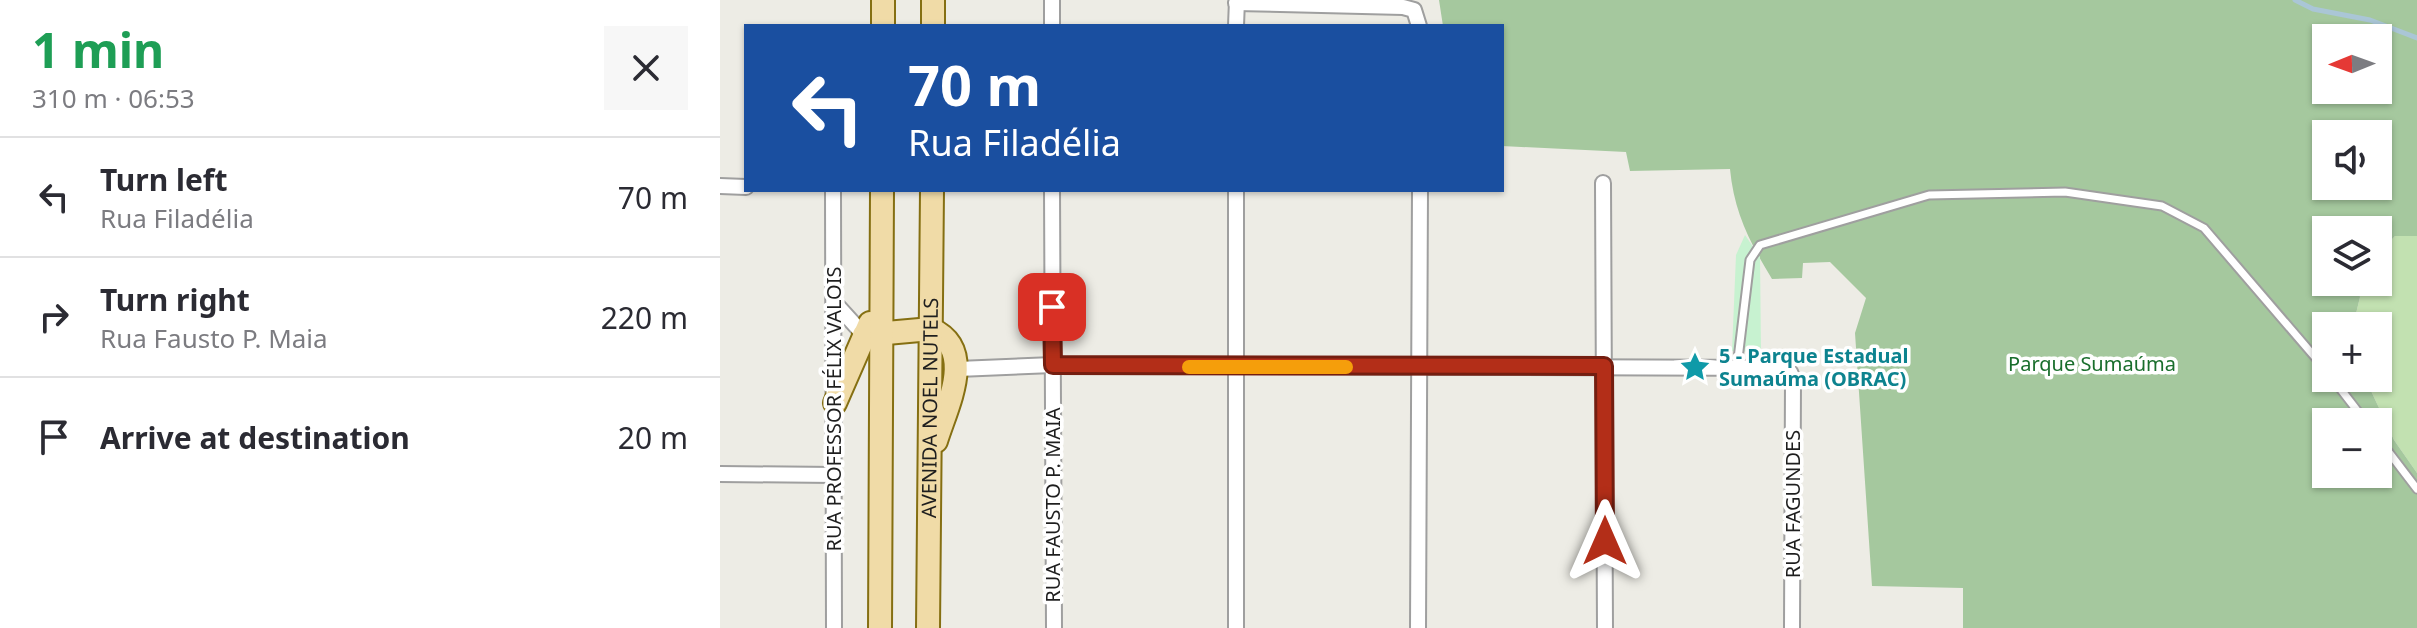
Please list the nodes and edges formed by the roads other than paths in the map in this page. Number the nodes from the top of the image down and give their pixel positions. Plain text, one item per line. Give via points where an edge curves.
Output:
1 (883, 0) edge
2 (933, 0) edge
3 (1052, 0) edge
4 (1236, 2) edge
5 (1419, 21) edge
6 (883, 24) edge
7 (933, 24) edge
8 (1052, 24) edge
9 (1236, 24) edge
10 (1603, 183) dead end
11 (720, 186) edge
12 (744, 187) edge
13 (833, 192) edge
14 (882, 192) edge
15 (932, 192) edge
16 (1052, 192) edge
17 (1236, 192) edge
18 (1420, 192) edge
19 (834, 302) junction
20 (931, 329) junction
21 (873, 335) junction
22 (2312, 354) edge
23 (1053, 365) junction
24 (1422, 366) junction
25 (1604, 366) junction
26 (1237, 367) junction
27 (1737, 367) junction
28 (958, 369) junction
29 (2343, 392) edge
30 (835, 403) junction
31 (2355, 408) edge
32 (2392, 456) edge
33 (929, 465) junction
34 (720, 474) edge
35 (835, 475) junction
36 (2417, 489) edge
37 (834, 628) edge
38 (880, 628) edge
39 (928, 628) edge
40 (1054, 628) edge
41 (1236, 628) edge
42 (1418, 628) edge
43 (1605, 628) edge
44 (1792, 628) edge

1 - 6 main road
2 - 7 main road
3 - 8 street
4 - 5 street via 1403,7
4 - 9 street
10 - 25 street
11 - 12 street
13 - 19 street, RUA PROFESSOR FÉLIX VALOIS
14 - 21 main road via 882,296
15 - 20 main road, AVENIDA NOEL NUTELS
16 - 23 street, RUA FAUSTO P. MAIA
17 - 26 street
18 - 24 street
19 - 21 street
19 - 30 street, RUA PROFESSOR FÉLIX VALOIS
20 - 21 main road
20 - 28 main road via 948,342
20 - 33 main road, AVENIDA NOEL NUTELS
21 - 30 main road
21 - 38 main road
22 - 27 lane via 2204,228 2162,206 2065,192 1929,195 1760,245 1750,260
23 - 26 street
23 - 28 street
23 - 40 street, RUA FAUSTO P. MAIA
24 - 25 street
24 - 26 street
24 - 42 street
25 - 27 street
25 - 43 street
26 - 41 street
27 - 44 street, RUA FAGUNDES via 1781,368 1793,379
28 - 33 main road
29 - 31 lane
30 - 35 street, RUA PROFESSOR FÉLIX VALOIS
32 - 36 lane
33 - 39 main road, AVENIDA NOEL NUTELS
34 - 35 street
35 - 37 street, RUA PROFESSOR FÉLIX VALOIS

